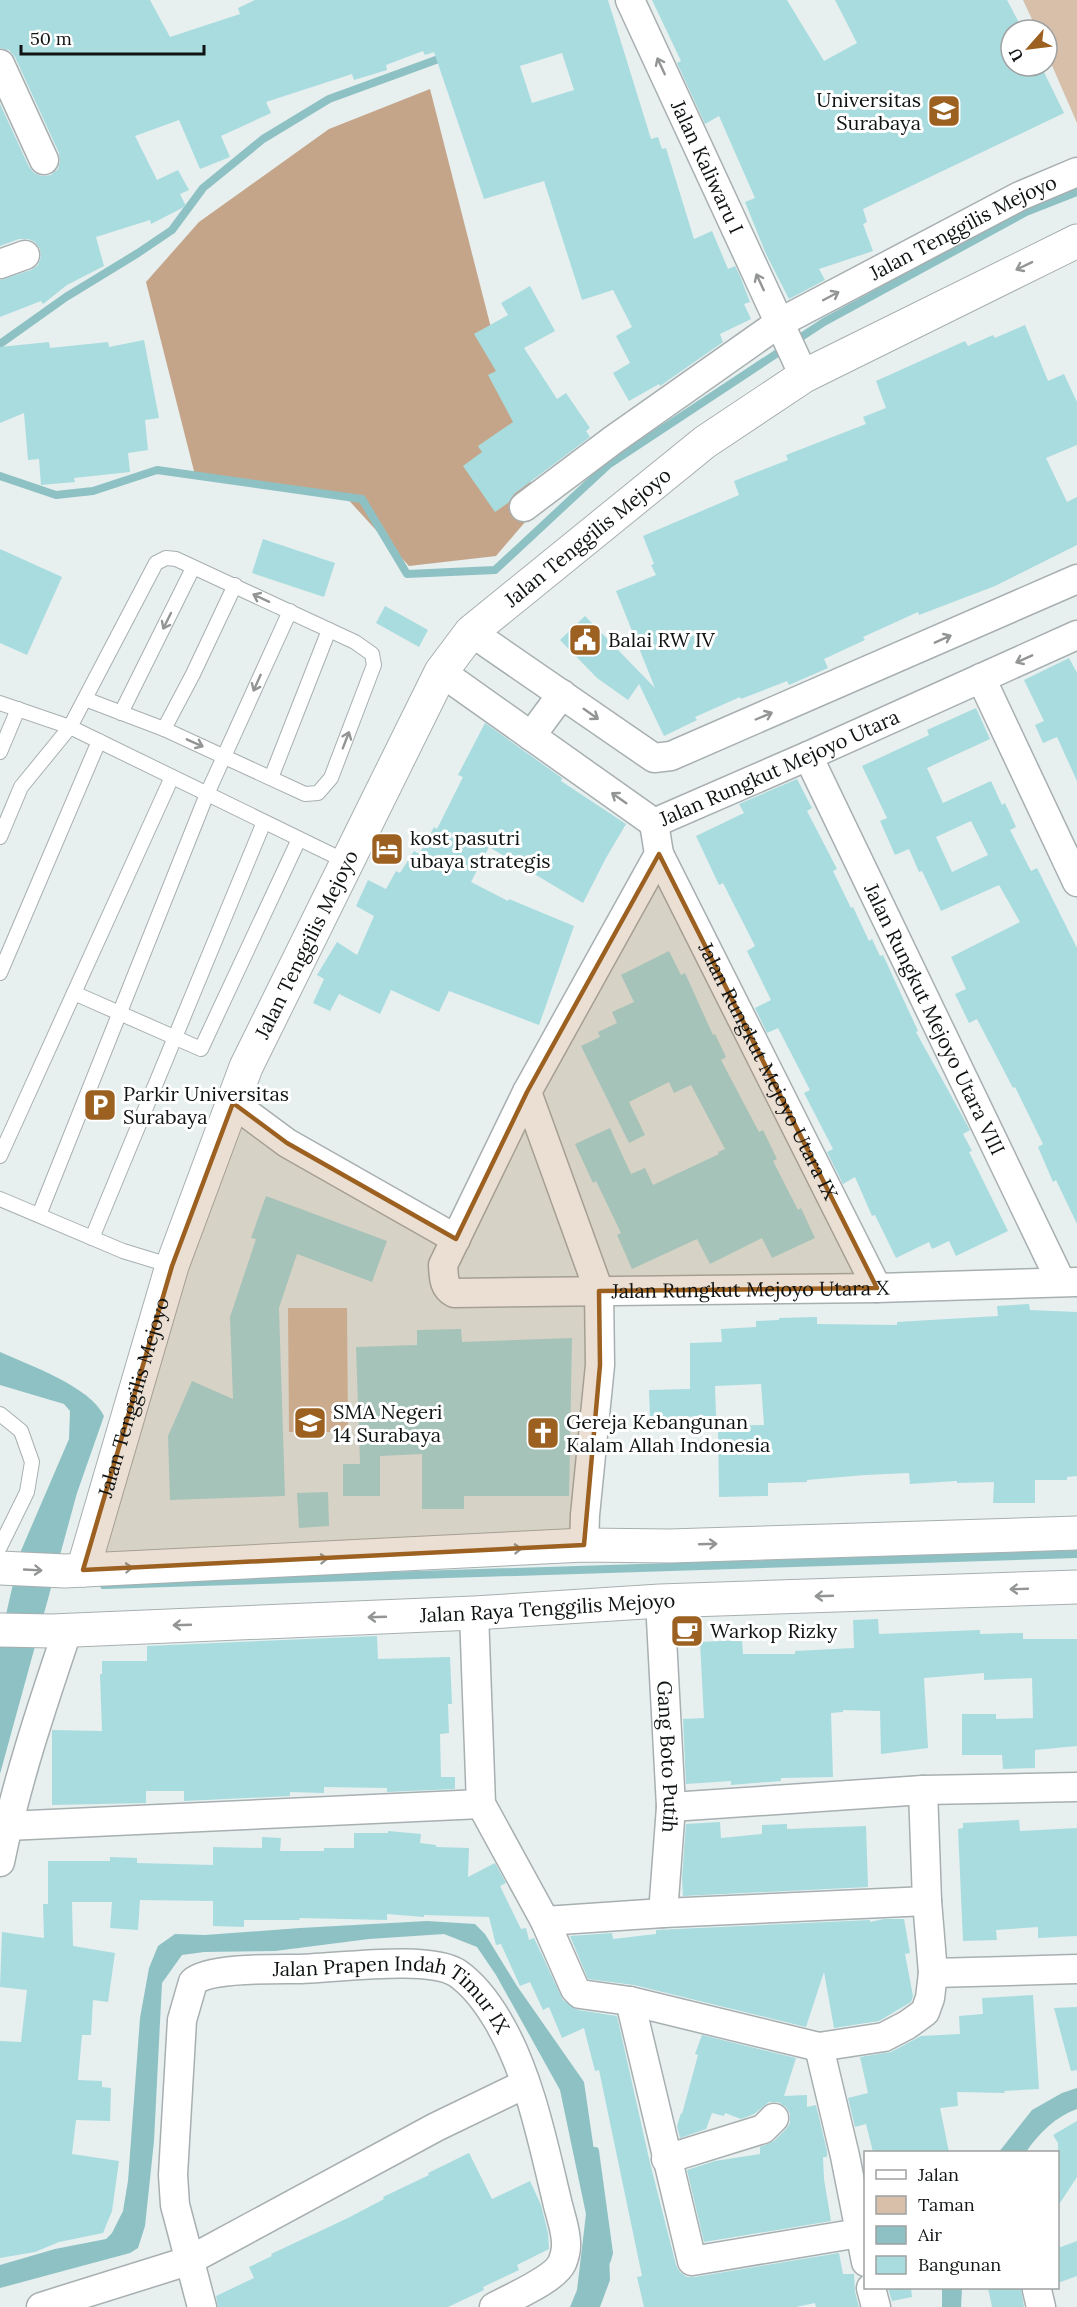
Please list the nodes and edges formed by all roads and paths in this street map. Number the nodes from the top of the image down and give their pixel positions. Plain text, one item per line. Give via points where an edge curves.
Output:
1 (630, 0) edge
2 (0, 64) edge
3 (44, 160) dead end
4 (1077, 172) edge
5 (1077, 241) edge
6 (782, 329) junction
7 (801, 370) junction
8 (524, 507) dead end
9 (193, 568) junction
10 (1077, 579) edge
11 (235, 585) junction
12 (290, 611) junction
13 (329, 630) junction
14 (471, 632) junction
15 (1077, 635) edge
16 (441, 672) junction
17 (981, 678) junction
18 (562, 694) junction
19 (85, 699) junction
20 (0, 703) edge
21 (18, 709) junction
22 (121, 713) junction
23 (70, 728) junction
24 (164, 729) junction
25 (531, 736) junction
26 (99, 741) junction
27 (0, 752) edge
28 (224, 756) junction
29 (808, 756) junction
30 (172, 777) junction
31 (271, 778) junction
32 (207, 794) junction
33 (264, 822) junction
34 (654, 823) junction
35 (0, 837) edge
36 (299, 839) junction
37 (659, 854) junction
38 (348, 862) junction
39 (1077, 882) edge
40 (0, 973) edge
41 (74, 993) junction
42 (119, 1014) junction
43 (175, 1038) junction
44 (527, 1092) junction
45 (233, 1103) junction
46 (0, 1156) edge
47 (0, 1199) edge
48 (39, 1215) junction
49 (92, 1238) junction
50 (456, 1239) junction
51 (172, 1266) junction
52 (1069, 1282) edge
53 (878, 1288) junction
54 (599, 1291) junction
55 (0, 1414) edge
56 (1077, 1533) edge
57 (584, 1545) junction
58 (0, 1547) edge
59 (0, 1568) edge
60 (74, 1570) junction
61 (1077, 1587) edge
62 (660, 1601) junction
63 (474, 1613) junction
64 (0, 1629) edge
65 (60, 1630) junction
66 (1077, 1787) edge
67 (923, 1790) junction
68 (481, 1804) junction
69 (671, 1807) junction
70 (8, 1826) junction
71 (0, 1862) edge
72 (927, 1901) junction
73 (663, 1913) junction
74 (545, 1921) junction
75 (1077, 1969) edge
76 (933, 1973) junction
77 (630, 2001) junction
78 (819, 2047) junction
79 (525, 2084) junction
80 (774, 2118) dead end
81 (666, 2159) junction
82 (859, 2233) junction
83 (864, 2254) edge
84 (188, 2261) junction
85 (871, 2289) edge
86 (41, 2307) edge
87 (202, 2307) edge
88 (494, 2307) edge
89 (876, 2307) edge

6 -> 1 street, Jalan Kaliwaru I
2 - 3 street
6 -> 4 street, Jalan Tenggilis Mejoyo via 1020,196
5 -> 7 street, Jalan Tenggilis Mejoyo
6 - 7 street
6 - 8 street, Jalan Tenggilis Mejoyo via 613,440
7 - 14 street, Jalan Tenggilis Mejoyo via 705,442
9 - 11 lane
9 - 19 lane via 176,559 165,558 156,563
9 -> 22 lane
18 -> 10 street via 654,758 671,756
12 -> 11 lane
11 - 24 lane
12 - 13 lane
12 -> 28 lane
13 - 31 lane
31 -> 13 lane via 304,794 318,793 331,778 374,665 372,654
14 - 16 street, Jalan Tenggilis Mejoyo
14 - 18 street
15 -> 17 street, Jalan Rungkut Mejoyo Utara
16 - 25 street, Jalan Rungkut Mejoyo Utara
16 - 38 street, Jalan Tenggilis Mejoyo
17 - 29 street, Jalan Rungkut Mejoyo Utara
17 - 39 street
18 - 25 street
19 - 22 lane
19 - 23 lane
20 - 21 lane
21 - 23 lane
21 - 27 lane
22 - 24 lane
23 - 26 lane
23 - 35 lane via 21,788
24 -> 28 lane
34 -> 25 street, Jalan Rungkut Mejoyo Utara
26 - 30 lane
26 - 40 lane
28 - 31 lane
28 - 32 lane
29 - 34 street, Jalan Rungkut Mejoyo Utara
29 - 52 street, Jalan Rungkut Mejoyo Utara VIII
30 - 32 lane
30 - 41 lane
32 - 33 lane
32 - 42 lane
33 - 36 lane
33 - 43 lane
34 - 37 street
36 - 38 lane
36 - 43 lane via 201,1049
37 - 44 street
37 - 53 street, Jalan Rungkut Mejoyo Utara IX
38 - 45 street, Jalan Tenggilis Mejoyo via 246,1067
41 - 42 lane
41 - 46 lane
42 - 43 lane
42 - 48 lane
43 - 49 lane
44 - 50 street
44 - 54 street, Jalan Rungkut Mejoyo Utara X
45 - 50 street via 287,1143
45 - 51 street, Jalan Tenggilis Mejoyo
47 - 48 lane
48 - 49 lane
49 - 51 lane
50 - 54 street via 443,1265 446,1287 454,1293
51 - 60 street, Jalan Tenggilis Mejoyo
52 - 53 street, Jalan Rungkut Mejoyo Utara X
53 - 54 street, Jalan Rungkut Mejoyo Utara X
54 - 57 street via 600,1365
55 - 58 lane via 21,1431 32,1462 27,1492
57 -> 56 street via 670,1546
60 -> 57 street
59 -> 60 street
61 -> 62 street, Jalan Raya Tenggilis Mejoyo
62 - 63 street, Jalan Raya Tenggilis Mejoyo
62 - 69 street, Gang Boto Putih
63 -> 65 street, Jalan Raya Tenggilis Mejoyo
63 - 68 street
64 - 65 street, Jalan Raya Tenggilis Mejoyo
65 - 70 street
66 - 67 street
67 - 69 street
67 - 72 street
68 - 70 street
68 - 74 street
69 - 73 street, Gang Boto Putih
70 - 71 street
72 - 73 street
72 - 76 street
73 - 74 street
74 - 77 street via 580,1994
75 - 76 street
76 - 78 street via 925,2012 907,2025 884,2037
77 - 78 street
77 - 81 street
78 - 82 street
79 - 84 street via 436,2127
79 - 84 street, Jalan Prapen Indah Timur IX via 497,2020 474,1988 456,1972 407,1963 251,1970 195,1979 182,2020 173,2175 175,2205
79 - 88 street via 566,2244 561,2266 551,2275
80 - 81 street via 763,2130
81 - 82 street via 694,2262
82 - 83 street
84 - 86 street
84 - 87 street
85 - 89 street

